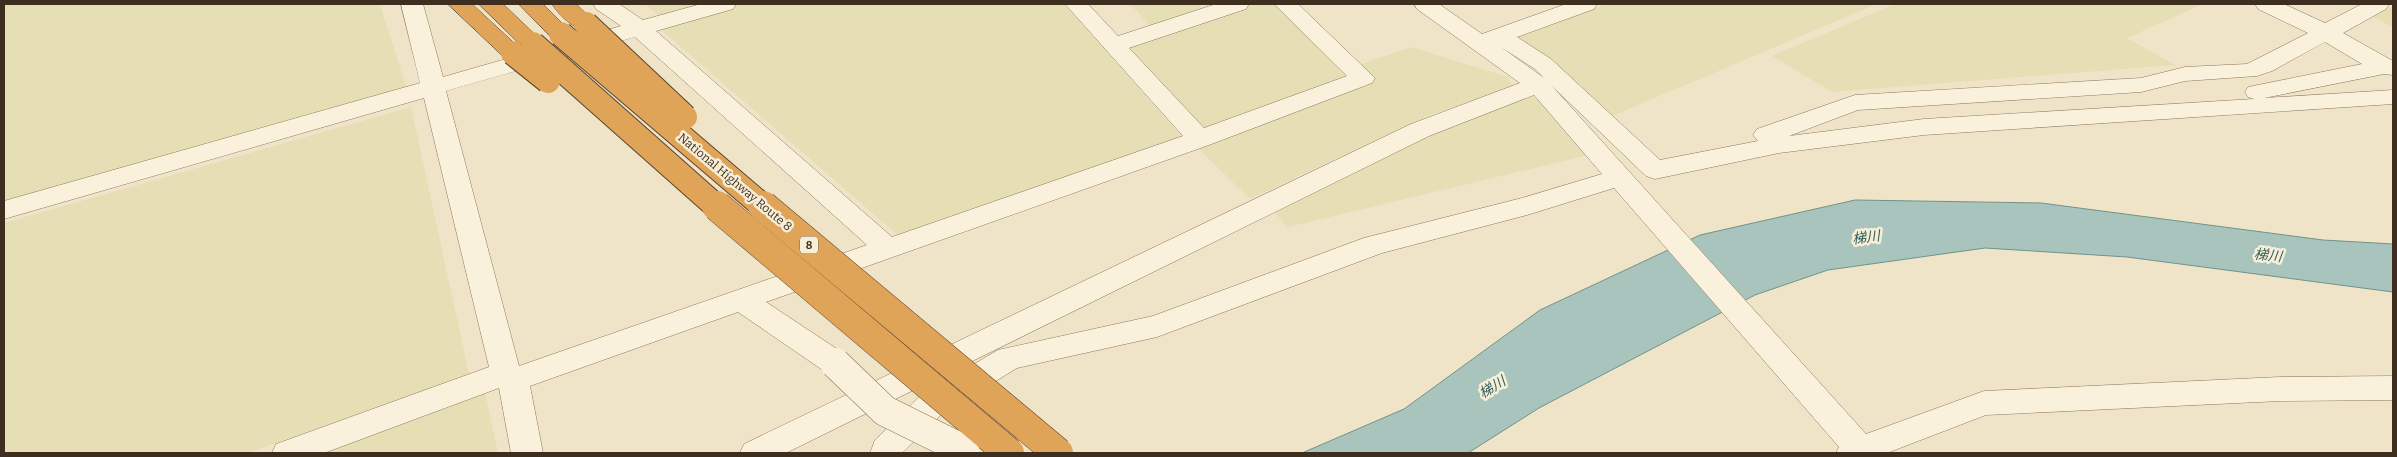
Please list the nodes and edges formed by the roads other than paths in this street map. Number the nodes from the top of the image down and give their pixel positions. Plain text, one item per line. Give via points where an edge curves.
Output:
1 (412, 4) edge
2 (459, 4) edge
3 (490, 4) edge
4 (530, 4) edge
5 (563, 4) edge
6 (604, 4) edge
7 (725, 4) edge
8 (1076, 4) edge
9 (1238, 4) edge
10 (1285, 4) edge
11 (1426, 4) edge
12 (1586, 4) edge
13 (2266, 4) edge
14 (2378, 4) edge
15 (639, 28) junction
16 (574, 29) junction
17 (2324, 32) junction
18 (1487, 41) junction
19 (1114, 45) junction
20 (523, 48) junction
21 (2388, 68) edge
22 (1538, 85) junction
23 (434, 86) junction
24 (2393, 97) edge
25 (2231, 108) junction
26 (1200, 139) junction
27 (1746, 151) junction
28 (1623, 183) junction
29 (4, 210) edge
30 (889, 249) junction
31 (742, 301) junction
32 (510, 377) junction
33 (2393, 388) edge
34 (1856, 448) edge
35 (288, 453) edge
36 (527, 453) edge
37 (756, 453) edge
38 (886, 453) edge
39 (968, 453) edge
40 (1009, 453) edge
41 (1058, 453) edge

1 - 23 street
2 - 20 highway
3 - 20 highway, 8
4 - 16 highway, National Highway Route 8 / 8
5 - 16 highway
6 - 15 street
7 - 15 street
8 - 19 street
9 - 19 street
10 - 26 street via 1363,78
11 - 18 street
12 - 18 street
13 - 17 street
14 - 17 street
15 - 23 street
15 - 30 street
16 - 41 highway, National Highway Route 8 / 8, bridge via 727,176
17 - 21 street
17 - 27 street via 2249,71 2185,74 2141,85 1855,103 1755,139
18 - 22 street
18 - 27 street via 1511,42 1543,64 1655,170
19 - 26 street
20 - 40 highway, 8, bridge
21 - 25 street via 2231,98
22 - 28 street
22 - 37 street via 1420,130
23 - 29 street
23 - 32 street
24 - 25 street
25 - 27 street via 1924,126
26 - 30 street
28 - 34 street
28 - 38 street via 1374,245 1157,326 1009,358 931,405 886,449
30 - 31 street
31 - 32 street
31 - 39 street, bridge via 835,363 886,411
32 - 35 street
32 - 36 street
33 - 34 street via 2280,389 1984,403

